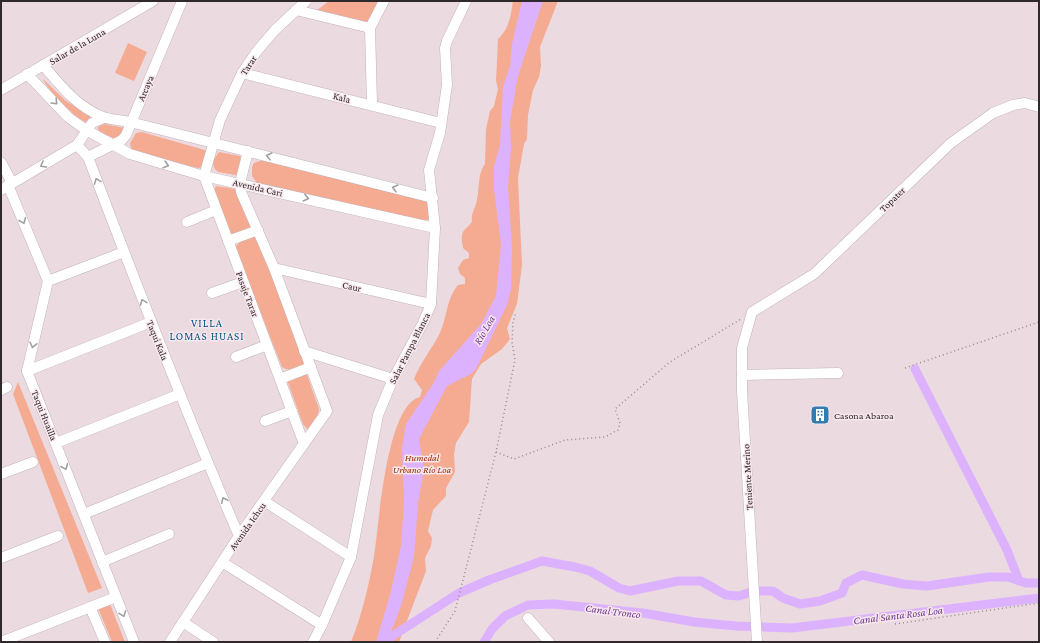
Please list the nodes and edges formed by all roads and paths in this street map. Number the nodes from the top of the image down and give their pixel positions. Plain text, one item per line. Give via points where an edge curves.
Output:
1 (153, 1) edge
2 (182, 1) edge
3 (306, 1) edge
4 (384, 1) edge
5 (466, 1) edge
6 (296, 10) junction
7 (370, 28) junction
8 (43, 65) junction
9 (242, 73) junction
10 (27, 74) junction
11 (1, 90) edge
12 (372, 104) junction
13 (1039, 107) edge
14 (104, 118) junction
15 (130, 122) junction
16 (441, 123) junction
17 (86, 130) junction
18 (213, 143) junction
19 (77, 145) junction
20 (113, 145) junction
21 (248, 151) junction
22 (88, 157) junction
23 (1, 162) edge
24 (204, 176) junction
25 (240, 183) junction
26 (7, 186) edge
27 (433, 198) junction
28 (216, 210) junction
29 (187, 222) dead end
30 (435, 228) junction
31 (258, 230) junction
32 (228, 241) junction
33 (124, 252) junction
34 (274, 268) junction
35 (48, 281) junction
36 (243, 282) junction
37 (212, 293) dead end
38 (431, 304) junction
39 (516, 312) dead end
40 (752, 312) junction
41 (151, 322) junction
42 (1039, 322) edge
43 (267, 345) junction
44 (304, 351) junction
45 (236, 357) dead end
46 (311, 368) junction
47 (905, 368) dead end
48 (27, 371) junction
49 (838, 373) dead end
50 (742, 375) junction
51 (280, 379) junction
52 (393, 379) junction
53 (180, 394) junction
54 (292, 410) junction
55 (264, 421) dead end
56 (56, 443) junction
57 (304, 444) junction
58 (496, 452) junction
59 (33, 462) dead end
60 (208, 463) junction
61 (1, 474) edge
62 (264, 502) junction
63 (84, 514) junction
64 (169, 534) dead end
65 (58, 536) dead end
66 (240, 536) junction
67 (351, 557) junction
68 (1, 558) edge
69 (102, 562) junction
70 (222, 562) junction
71 (116, 597) junction
72 (1039, 603) edge
73 (90, 607) junction
74 (528, 618) dead end
75 (183, 622) junction
76 (895, 624) dead end
77 (322, 625) junction
78 (1, 642) edge
79 (105, 642) edge
80 (134, 642) edge
81 (170, 642) edge
82 (213, 642) edge
83 (313, 642) edge
84 (435, 642) edge
85 (549, 642) edge
86 (757, 642) edge

1 - 8 street, Salar de la Luna
2 - 15 street, Arcaya
3 - 6 street, Tarar
4 - 7 street
5 - 16 street, Salar Pampa Blanca via 445,48 447,79
6 - 7 street
6 - 9 street, Tarar via 265,41
7 - 12 street
8 - 10 street, Salar de la Luna
8 - 14 street via 67,93
9 - 12 street, Kala
9 - 18 street, Tarar via 226,104
10 - 11 street, Salar de la Luna
10 -> 17 street, Avenida Cari via 68,117
12 - 16 street, Kala
13 - 40 street, Topater via 1025,103 993,113 951,143 814,274
14 - 15 street
14 - 17 street via 92,123
15 - 18 street
15 - 20 street, Arcaya via 126,135
16 - 27 street, Salar Pampa Blanca via 430,170
17 - 19 street
17 - 20 street, Avenida Cari
18 - 21 street
18 - 24 street
19 - 22 street, Taqui Kala
19 -> 26 street
20 - 22 street, Arcaya
20 -> 24 street, Avenida Cari via 130,154
21 - 25 street
27 -> 21 street
33 -> 22 street, Taqui Kala
23 - 26 street
24 - 25 street, Avenida Cari
24 - 28 street, Pasaje Tarar
25 -> 30 street, Avenida Cari
25 - 31 street via 241,192
26 -> 35 street
27 - 30 street, Salar Pampa Blanca
28 - 29 street
28 - 32 street, Pasaje Tarar
30 - 38 street, Salar Pampa Blanca
31 - 32 street
31 - 34 street
32 - 36 street, Pasaje Tarar
33 - 35 street
41 -> 33 street, Taqui Kala
34 - 38 street, Caur
34 - 44 street
35 -> 48 street
36 - 37 street
36 - 43 street, Pasaje Tarar
38 - 52 street, Salar Pampa Blanca
39 - 58 path via 512,342 515,360
40 - 50 street, Teniente Merino via 742,348
40 - 58 path via 670,362 615,409 620,423 618,430 605,437 565,440 514,459
41 - 48 street
41 - 53 street, Taqui Kala
42 - 47 path
43 - 45 street
43 - 51 street, Pasaje Tarar
44 - 46 street
44 - 52 street
46 - 51 street
46 - 57 street, Avenida Ichcu via 327,411
48 - 56 street, Taqui Huailla
49 - 50 street
50 - 86 street, Teniente Merino
51 - 54 street, Pasaje Tarar
52 - 67 street, Salar Pampa Blanca via 378,415
53 - 56 street
53 - 60 street, Taqui Kala
54 - 55 street
54 - 57 street, Pasaje Tarar
56 -> 63 street, Taqui Huailla
57 - 62 street, Avenida Ichcu
58 - 84 path via 454,611
59 - 61 street
60 - 63 street
66 -> 60 street, Taqui Kala
62 - 66 street, Avenida Ichcu
62 - 67 street
63 - 69 street, Taqui Huailla
64 - 69 street
65 - 68 street
66 - 70 street, Avenida Ichcu
67 - 77 street, Salar Pampa Blanca
69 - 71 street, Taqui Huailla
70 - 75 street, Avenida Ichcu
70 - 77 street
71 - 73 street
71 -> 80 street, Taqui Huailla
72 - 76 path
73 - 78 street
73 - 79 street
74 - 85 street
75 - 81 street, Avenida Ichcu
75 - 82 street
77 - 83 street, Salar Pampa Blanca

